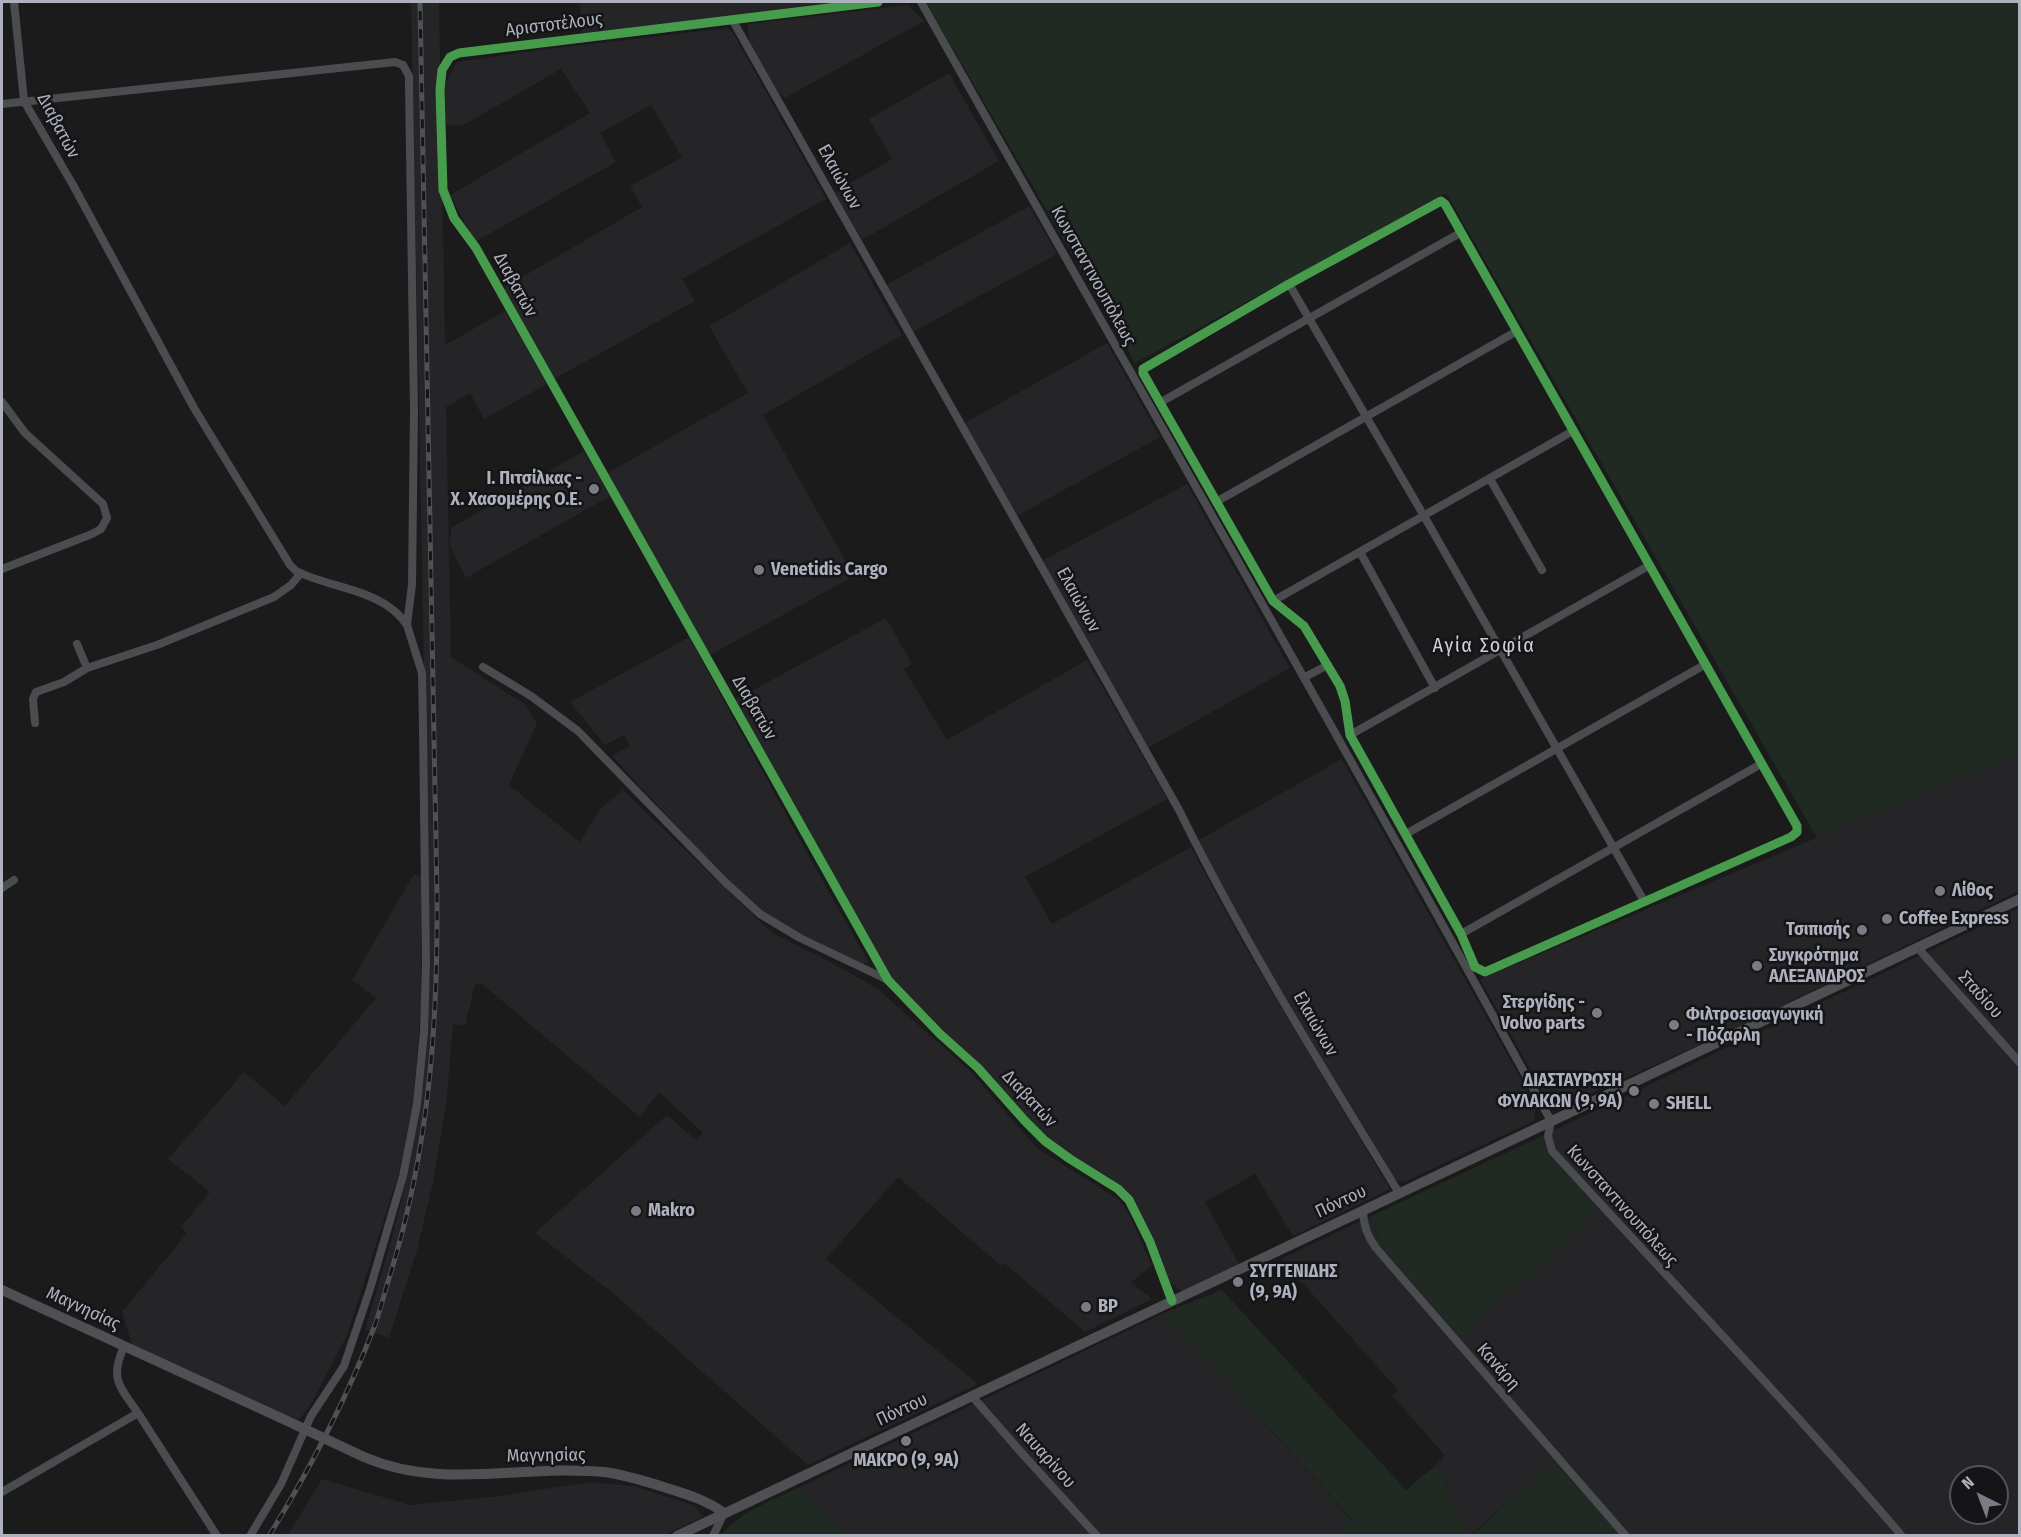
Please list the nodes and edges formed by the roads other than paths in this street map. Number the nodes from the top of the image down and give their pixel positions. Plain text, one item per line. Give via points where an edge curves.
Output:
1 (14, 2) edge
2 (878, 2) edge
3 (921, 2) edge
4 (733, 21) junction
5 (450, 57) joint
6 (24, 101) junction
7 (2, 104) edge
8 (1460, 233) junction
9 (1289, 284) junction
10 (1310, 318) junction
11 (1517, 331) junction
12 (2, 402) edge
13 (1161, 402) junction
14 (1367, 417) junction
15 (1573, 430) junction
16 (1490, 478) junction
17 (1216, 502) junction
18 (1424, 516) junction
19 (1360, 552) junction
20 (1650, 565) junction
21 (2, 569) edge
22 (1542, 570) dead end
23 (301, 573) junction
24 (1273, 601) junction
25 (407, 625) junction
26 (78, 644) dead end
27 (1500, 650) junction
28 (1706, 664) junction
29 (1328, 665) junction
30 (483, 667) dead end
31 (87, 668) junction
32 (1305, 677) junction
33 (1435, 688) junction
34 (35, 723) dead end
35 (1350, 735) junction
36 (1557, 749) junction
37 (1761, 764) junction
38 (1406, 834) junction
39 (1615, 848) junction
40 (14, 880) dead end
41 (2, 888) edge
42 (2019, 899) edge
43 (1644, 901) junction
44 (1461, 934) junction
45 (1917, 947) junction
46 (888, 980) junction
47 (2019, 1063) edge
48 (1551, 1121) junction
49 (1399, 1193) junction
50 (1364, 1210) junction
51 (2, 1290) edge
52 (1172, 1301) junction
53 (124, 1347) junction
54 (972, 1396) junction
55 (138, 1413) junction
56 (2, 1492) edge
57 (724, 1513) junction
58 (217, 1536) edge
59 (250, 1536) edge
60 (677, 1536) edge
61 (714, 1536) edge
62 (1097, 1536) edge
63 (1626, 1536) edge
64 (1902, 1536) edge

1 - 6 street, Διαβατών
2 - 4 street, Αριστοτέλους
3 - 32 street, Κωνσταντινουπόλεως
4 - 5 street, Αριστοτέλους via 472,51
4 - 49 street, Ελαιώνων via 1179,810 1216,884
5 - 46 street, Διαβατών via 442,70 440,90 443,190 454,218 482,258
6 - 7 street
6 - 23 street, Διαβατών via 194,408 290,565
6 - 25 street via 398,62 404,65 409,76 414,410 412,585
8 - 9 street via 1441,201
8 - 10 street
8 - 11 street
9 - 10 street
9 - 13 street via 1145,366 1143,373
10 - 13 street
10 - 14 street
11 - 14 street
11 - 15 street
12 - 21 street via 25,433 103,504 107,518 101,529 92,534
13 - 17 street
14 - 17 street
14 - 18 street
15 - 16 street
15 - 20 street
16 - 18 street
16 - 22 street
17 - 24 street
18 - 19 street
18 - 27 street
19 - 24 street
19 - 33 street
20 - 27 street
20 - 28 street
23 - 25 street via 377,601
23 - 31 street via 274,597 157,645
24 - 29 street via 1304,626
25 - 59 street via 422,673 426,964 417,1104 403,1176 344,1366 311,1416 281,1484
26 - 31 street
27 - 33 street
27 - 36 street
28 - 36 street
28 - 37 street
29 - 32 street
29 - 35 street via 1345,701
30 - 46 street via 578,731 760,914
31 - 34 street via 33,695
32 - 48 street, Κωνσταντινουπόλεως
33 - 35 street
35 - 38 street
36 - 38 street
36 - 39 street
37 - 39 street
37 - 43 street via 1797,832
38 - 44 street
39 - 43 street
39 - 44 street
40 - 41 street
42 - 45 street, Πόντου
43 - 44 street via 1485,972 1475,967
45 - 47 street, Σταδίου
45 - 48 street, Πόντου
46 - 52 street, Διαβατών via 1045,1141 1129,1200
48 - 49 street, Πόντου
48 - 64 street, Κωνσταντινουπόλεως via 1548,1136 1552,1151
49 - 50 street, Πόντου
50 - 52 street, Πόντου
50 - 63 street, Κανάρη via 1365,1227 1376,1248
51 - 53 street, Μαγνησίας
52 - 54 street, Πόντου
53 - 55 street via 116,1377
53 - 57 street, Μαγνησίας, bridge via 364,1457 400,1469 461,1476 602,1472 687,1494
54 - 57 street, Πόντου
54 - 62 street, Ναυαρίνου
55 - 56 street
55 - 58 street
57 - 60 street, Πόντου
57 - 61 street

